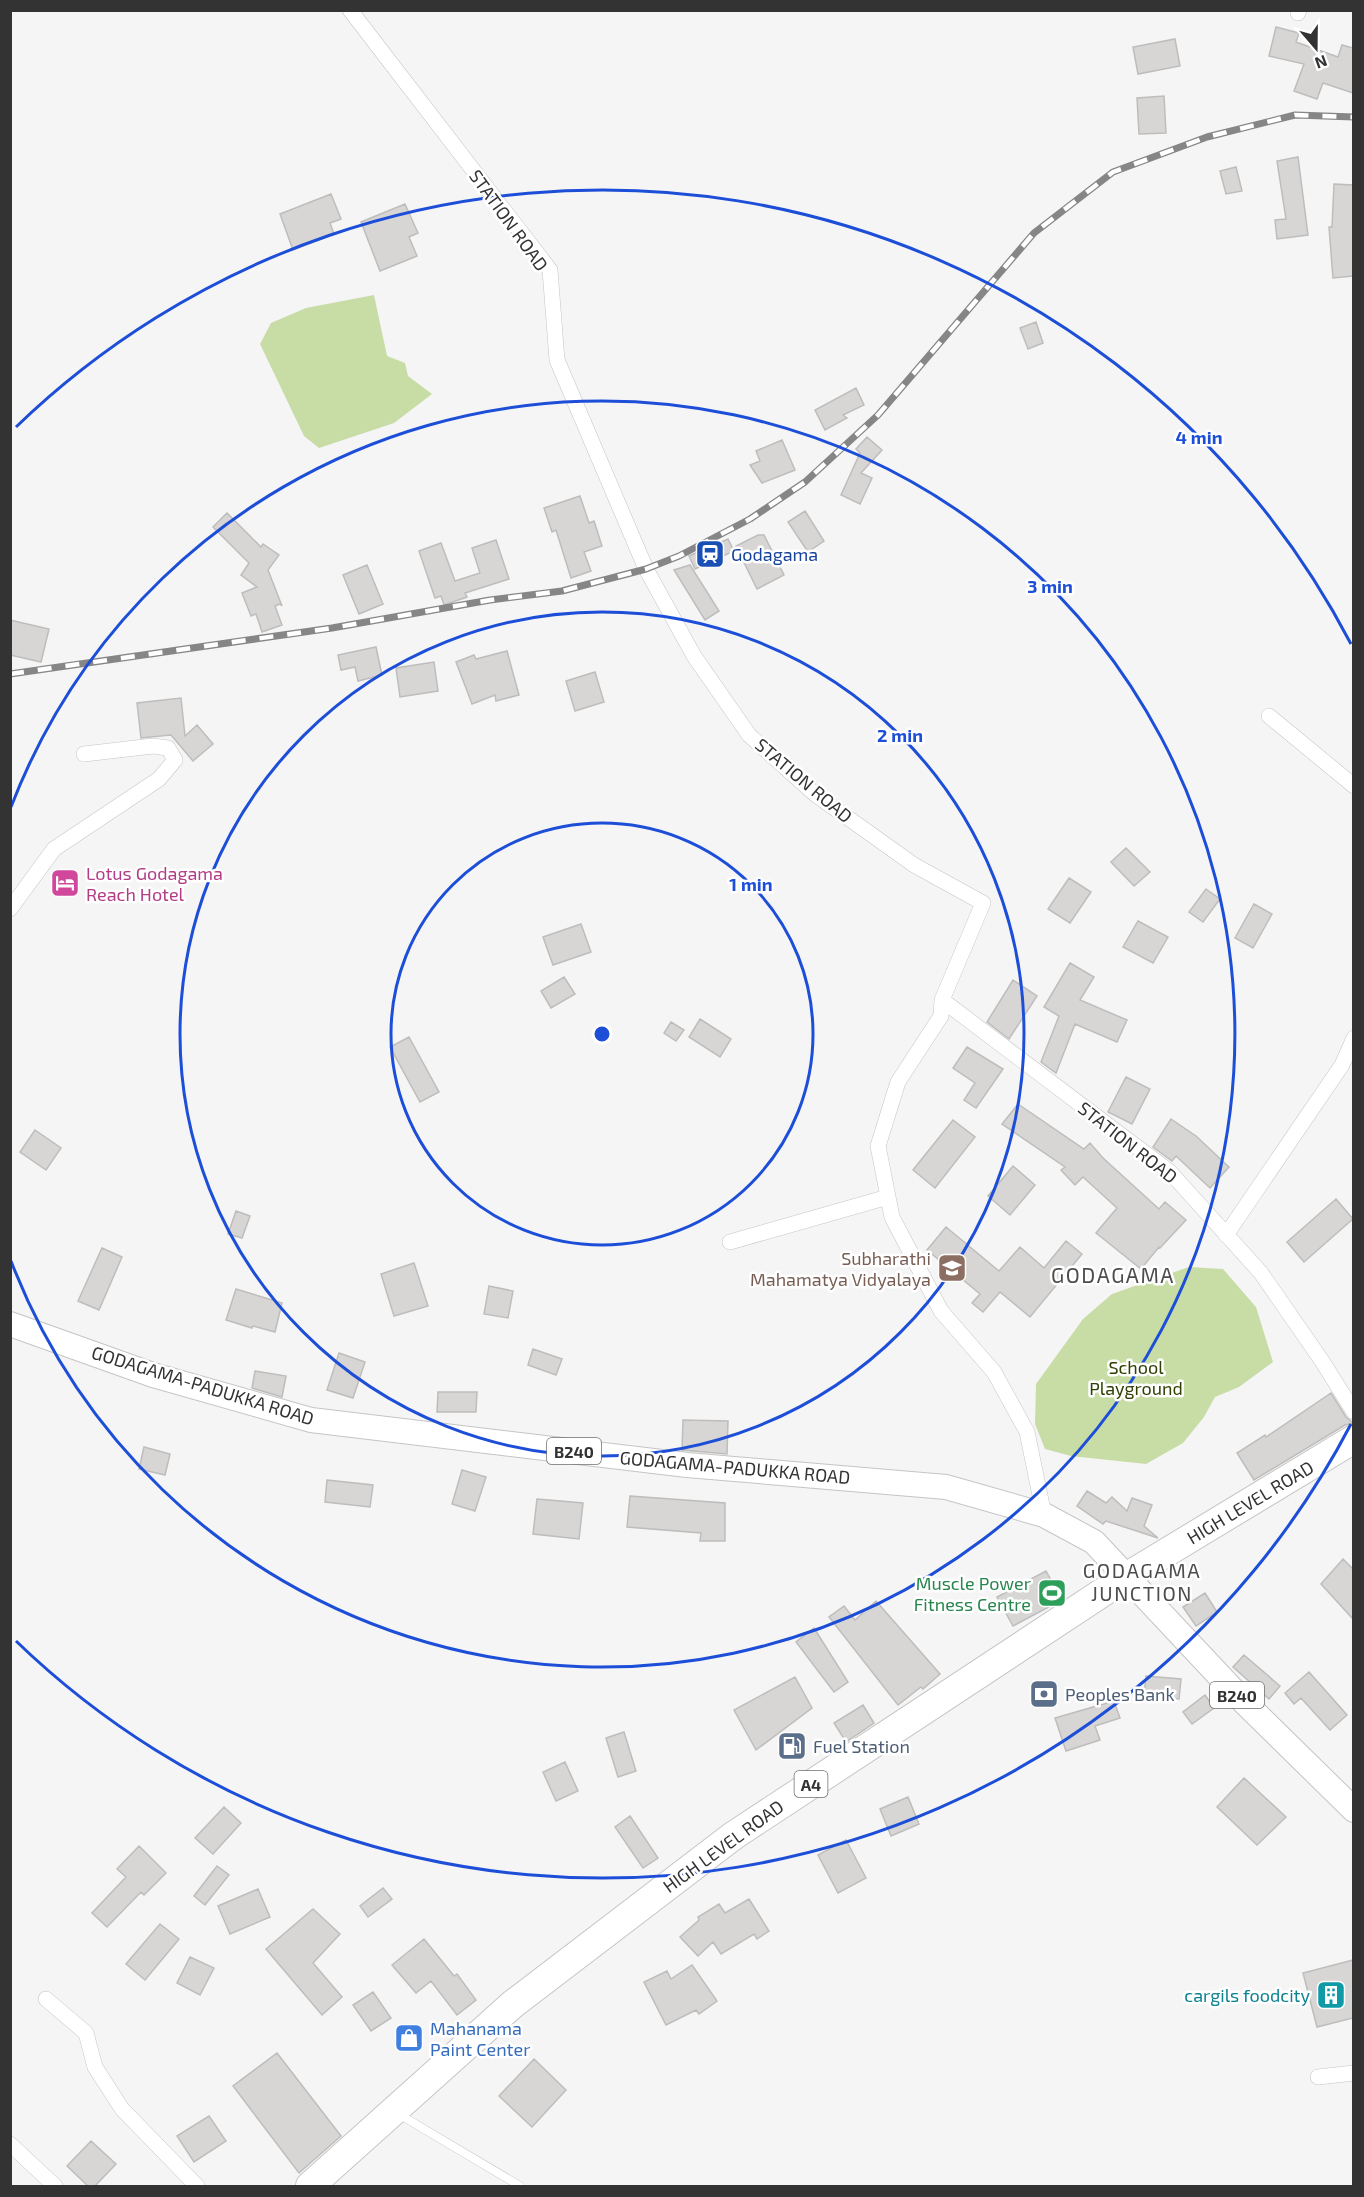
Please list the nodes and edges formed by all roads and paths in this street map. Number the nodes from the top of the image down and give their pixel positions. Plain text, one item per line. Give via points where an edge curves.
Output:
1 (350, 10) edge
2 (1269, 716) dead end
3 (84, 754) dead end
4 (1353, 786) edge
5 (10, 909) edge
6 (942, 1000) junction
7 (1353, 1038) edge
8 (888, 1197) junction
9 (1227, 1234) junction
10 (730, 1242) dead end
11 (10, 1324) edge
12 (1353, 1412) edge
13 (1353, 1438) edge
14 (1044, 1515) junction
15 (1126, 1577) junction
16 (1353, 1810) edge
17 (46, 1999) dead end
18 (1353, 2073) edge
19 (1318, 2077) dead end
20 (394, 2111) junction
21 (10, 2144) edge
22 (55, 2187) edge
23 (197, 2187) edge
24 (310, 2187) edge
25 (520, 2187) edge

1 - 6 street, STATION ROAD via 550,270 557,360 646,569 694,656 749,735 816,795 914,865 983,903
2 - 4 street
3 - 5 street via 153,746 168,748 175,760 159,779 54,849
6 - 8 street via 941,1016 898,1082 878,1146
6 - 9 street, STATION ROAD via 1170,1172
7 - 9 street via 1342,1065
8 - 10 street
8 - 14 street via 892,1217 941,1311 994,1372 1027,1432
9 - 12 street, STATION ROAD via 1261,1273
11 - 14 main road, GODAGAMA-PADUKKA ROAD / B240 via 153,1375 311,1420 687,1465 946,1487
13 - 15 highway, HIGH LEVEL ROAD / A4
14 - 15 main road, GODAGAMA-PADUKKA ROAD / B240 via 1094,1542
15 - 16 main road, B240
15 - 20 highway, HIGH LEVEL ROAD / A4 via 733,1836 513,2004
17 - 23 street via 86,2032 95,2067 122,2109
18 - 19 street
20 - 24 highway, HIGH LEVEL ROAD / A4
20 - 25 lane
21 - 22 street

